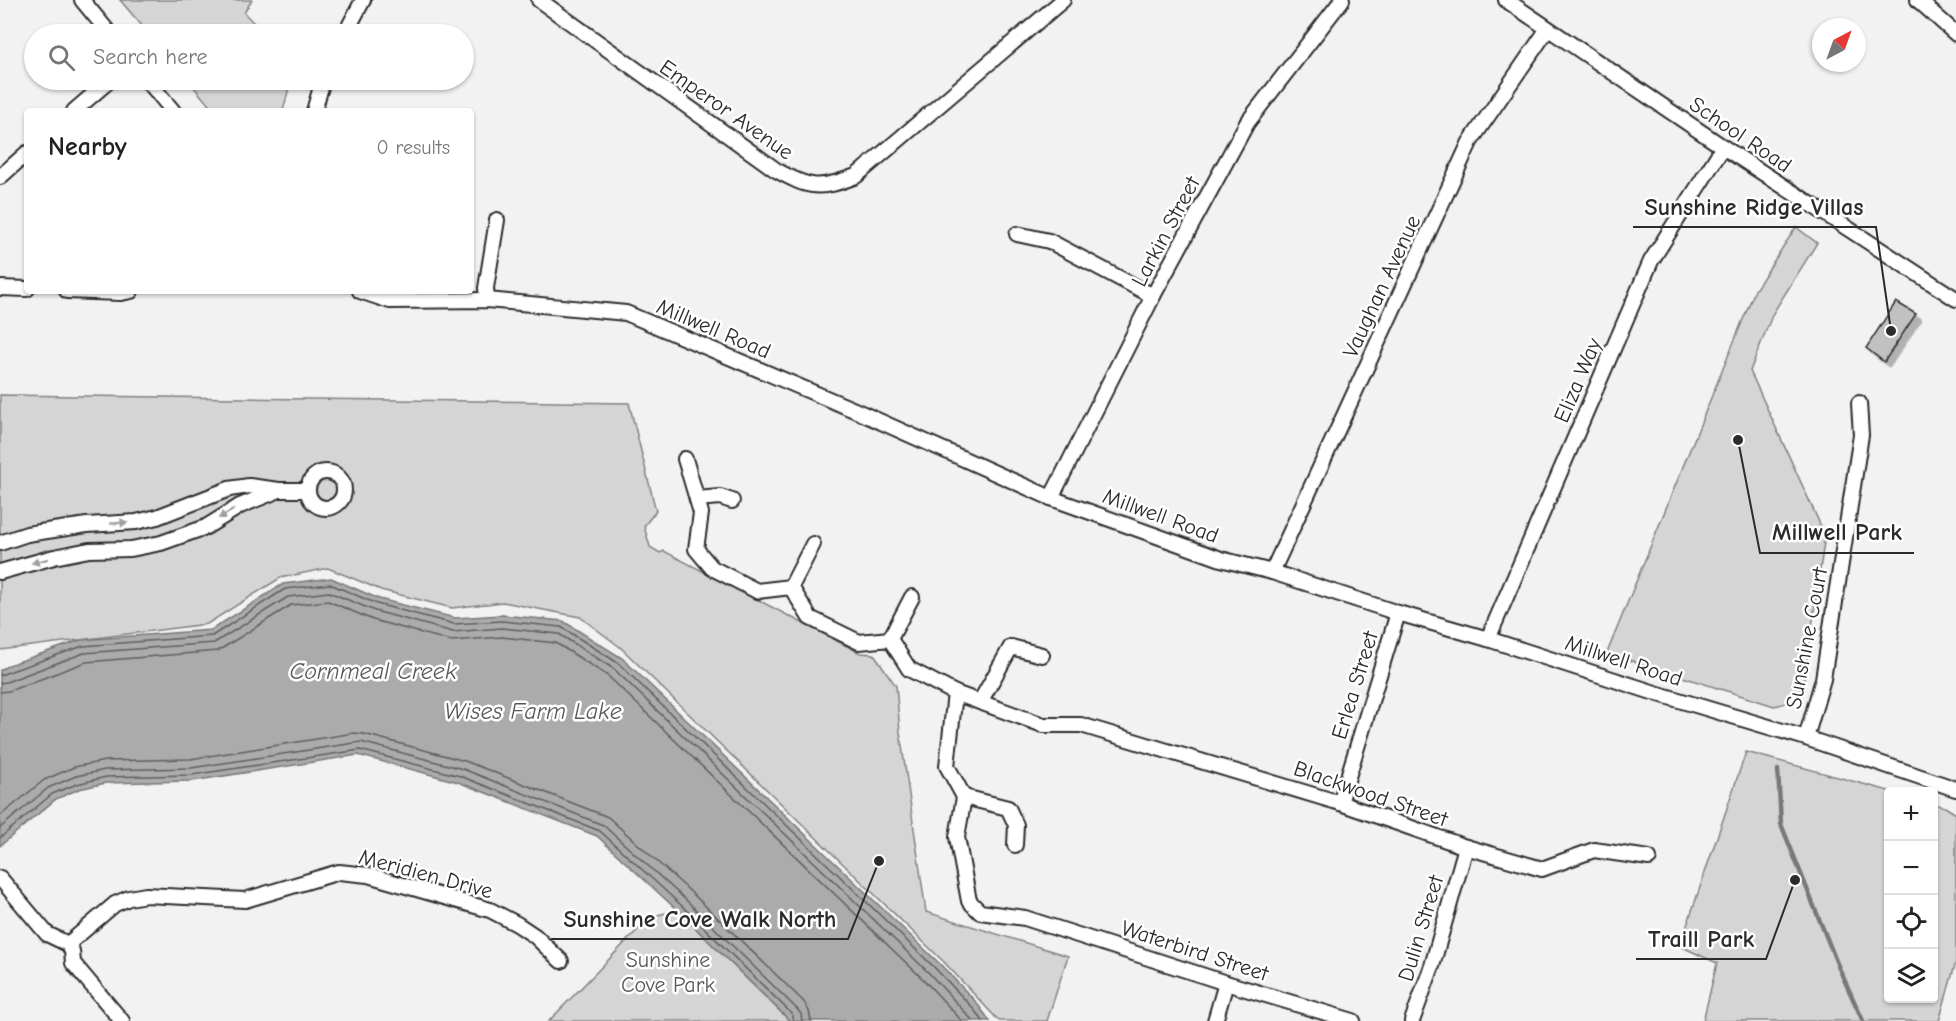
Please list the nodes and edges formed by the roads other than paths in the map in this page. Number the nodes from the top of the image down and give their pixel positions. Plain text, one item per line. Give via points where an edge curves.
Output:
1 (81, 0) edge
2 (363, 0) edge
3 (539, 0) edge
4 (1063, 0) edge
5 (1342, 0) edge
6 (1506, 0) edge
7 (1918, 0) edge
8 (101, 24) edge
9 (350, 24) edge
10 (1547, 30) junction
11 (1956, 34) edge
12 (98, 90) edge
13 (155, 90) edge
14 (320, 90) edge
15 (77, 108) edge
16 (170, 108) edge
17 (315, 108) edge
18 (1723, 147) junction
19 (24, 156) edge
20 (0, 177) edge
21 (498, 219) dead end
22 (1017, 234) dead end
23 (0, 288) edge
24 (24, 290) edge
25 (369, 294) edge
26 (1153, 296) junction
27 (1956, 299) edge
28 (487, 300) junction
29 (1859, 403) dead end
30 (685, 459) dead end
31 (279, 490) junction
32 (308, 490) dead end
33 (1051, 498) junction
34 (697, 499) junction
35 (732, 501) dead end
36 (87, 525) junction
37 (0, 543) edge
38 (813, 544) dead end
39 (89, 550) junction
40 (0, 572) edge
41 (1272, 572) junction
42 (791, 587) junction
43 (912, 597) dead end
44 (1398, 614) junction
45 (890, 639) junction
46 (1488, 639) junction
47 (1042, 655) dead end
48 (955, 693) junction
49 (980, 702) junction
50 (1806, 738) junction
51 (1956, 789) edge
52 (964, 797) junction
53 (1340, 802) junction
54 (1015, 845) dead end
55 (1466, 848) junction
56 (1649, 858) dead end
57 (0, 878) edge
58 (68, 944) junction
59 (561, 961) dead end
60 (1226, 983) junction
61 (122, 1021) edge
62 (1215, 1021) edge
63 (1353, 1021) edge
64 (1412, 1021) edge

1 - 8 street
2 - 9 street
3 - 4 street, Emperor Avenue via 776,170 816,187 856,176
5 - 26 street, Larkin Street via 1247,123
6 - 10 street, School Road
7 - 11 street
10 - 18 street, School Road
10 - 41 street, Vaughan Avenue via 1470,142
12 - 15 street
13 - 16 street
14 - 17 street
18 - 27 street, School Road
18 - 46 street, Eliza Way via 1651,261
19 - 20 street
21 - 28 street
22 - 26 street via 1049,241
23 - 24 street
25 - 28 street, Millwell Road via 390,301
26 - 33 street, Larkin Street
28 - 33 street, Millwell Road via 626,313
29 - 50 street, Sunshine Court via 1861,435 1823,679
30 - 34 street
31 - 32 street
36 -> 31 street via 157,517 229,489 249,486
31 -> 39 street via 161,543
33 - 41 street, Millwell Road via 1221,559
34 - 35 street via 720,497
34 - 42 street via 701,513 696,549 712,568 757,591
36 - 37 street via 27,534
36 - 39 street
38 - 42 street
39 -> 40 street
41 - 44 street, Millwell Road
42 - 45 street via 810,618 859,642
43 - 45 street
44 - 46 street, Millwell Road
44 - 53 street, Erlea Street
45 - 48 street, Blackwood Street via 909,669
46 - 50 street, Millwell Road
47 - 49 street via 1011,647
48 - 49 street, Blackwood Street
48 - 52 street via 947,766
49 - 53 street, Blackwood Street via 1043,725 1081,725
50 - 51 street, Millwell Road
52 - 54 street via 1008,808 1016,825
52 - 60 street, Waterbird Street via 957,837 969,901 981,912 1025,918
53 - 55 street, Blackwood Street
55 - 56 street, Blackwood Street via 1542,869 1594,850
55 - 64 street, Dulin Street
57 - 58 street via 46,934
58 - 59 street, Meridien Drive via 115,904 129,898 146,895 245,900 339,872 368,875 490,910 535,936
58 - 61 street via 73,963
60 - 62 street
60 - 63 street, Waterbird Street

